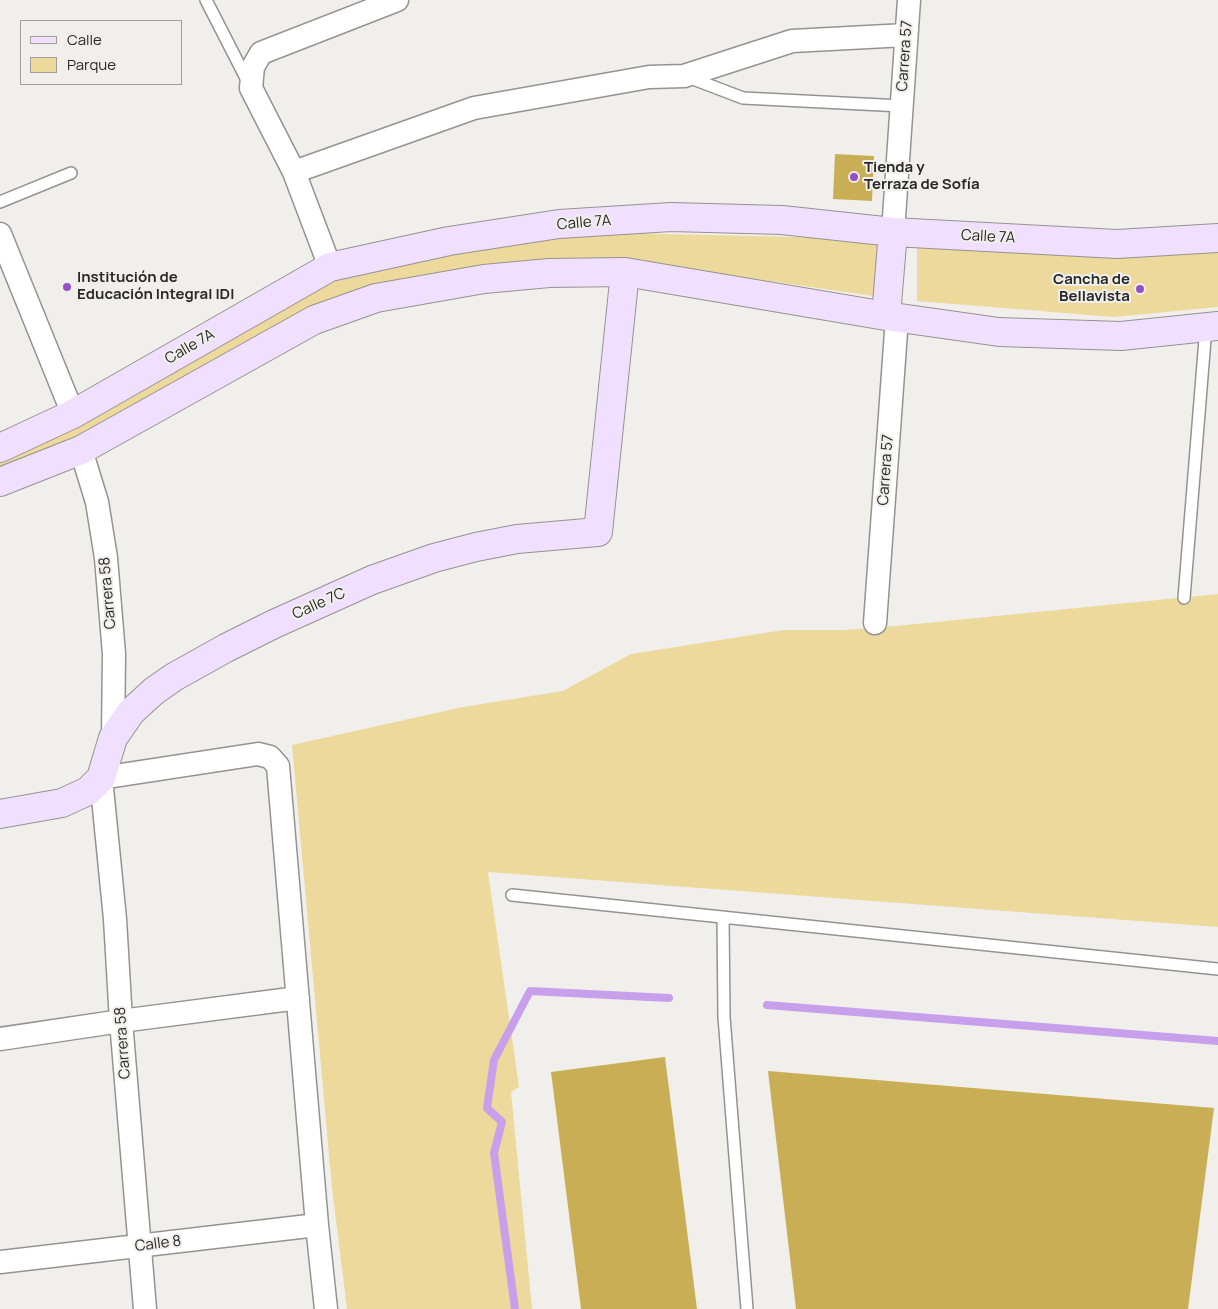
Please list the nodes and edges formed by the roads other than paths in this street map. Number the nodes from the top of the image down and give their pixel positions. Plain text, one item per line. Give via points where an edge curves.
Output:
1 (206, 0) edge
2 (397, 0) edge
3 (909, 0) edge
4 (906, 35) junction
5 (684, 76) junction
6 (251, 88) junction
7 (902, 106) junction
8 (294, 172) junction
9 (71, 173) dead end
10 (0, 202) edge
11 (893, 232) junction
12 (0, 234) edge
13 (1218, 238) edge
14 (330, 267) junction
15 (625, 272) junction
16 (892, 317) junction
17 (1212, 326) edge
18 (73, 414) junction
19 (0, 448) edge
20 (81, 450) junction
21 (0, 482) edge
22 (1184, 598) dead end
23 (875, 623) dead end
24 (113, 738) junction
25 (101, 778) junction
26 (0, 814) edge
27 (512, 895) dead end
28 (723, 917) junction
29 (1218, 969) edge
30 (298, 998) junction
31 (121, 1021) junction
32 (0, 1039) edge
33 (317, 1225) junction
34 (139, 1246) junction
35 (0, 1262) edge
36 (145, 1309) edge
37 (326, 1309) edge
38 (747, 1309) edge

1 - 6 lane
2 - 6 street via 261,53 253,67
3 - 4 street, Carrera 57
4 - 5 street via 792,41
4 - 7 street, Carrera 57
5 - 7 lane via 743,98
5 - 8 street via 649,77 474,108
6 - 8 street
7 - 11 street, Carrera 57
8 - 14 street
9 - 10 lane
11 - 13 street, Calle 7A via 1117,244
11 - 14 street, Calle 7A via 782,220 671,217 559,224 449,241
11 - 16 street
12 - 18 street
14 - 18 street, Calle 7A
15 - 16 street
15 - 20 street via 549,273 484,279 376,298 314,320
15 - 24 street, Calle 7C via 598,532 517,539 476,547 372,580 274,624 174,677 132,712
16 - 17 street via 999,332 1111,336
16 - 23 street, Carrera 57
17 - 22 lane
18 - 19 street, Calle 7A
20 - 21 street
20 - 24 street, Carrera 58 via 97,502 106,558 114,654
24 - 25 street, Calle 7C
25 - 26 street via 88,791 62,802
25 - 30 street via 258,754 270,757 278,766
25 - 31 street, Carrera 58
27 - 28 lane
28 - 29 lane
28 - 38 lane via 724,1017
30 - 31 street
30 - 33 street
31 - 32 street
31 - 34 street, Carrera 58
33 - 34 street, Calle 8
33 - 37 street
34 - 35 street, Calle 8
34 - 36 street, Carrera 58

